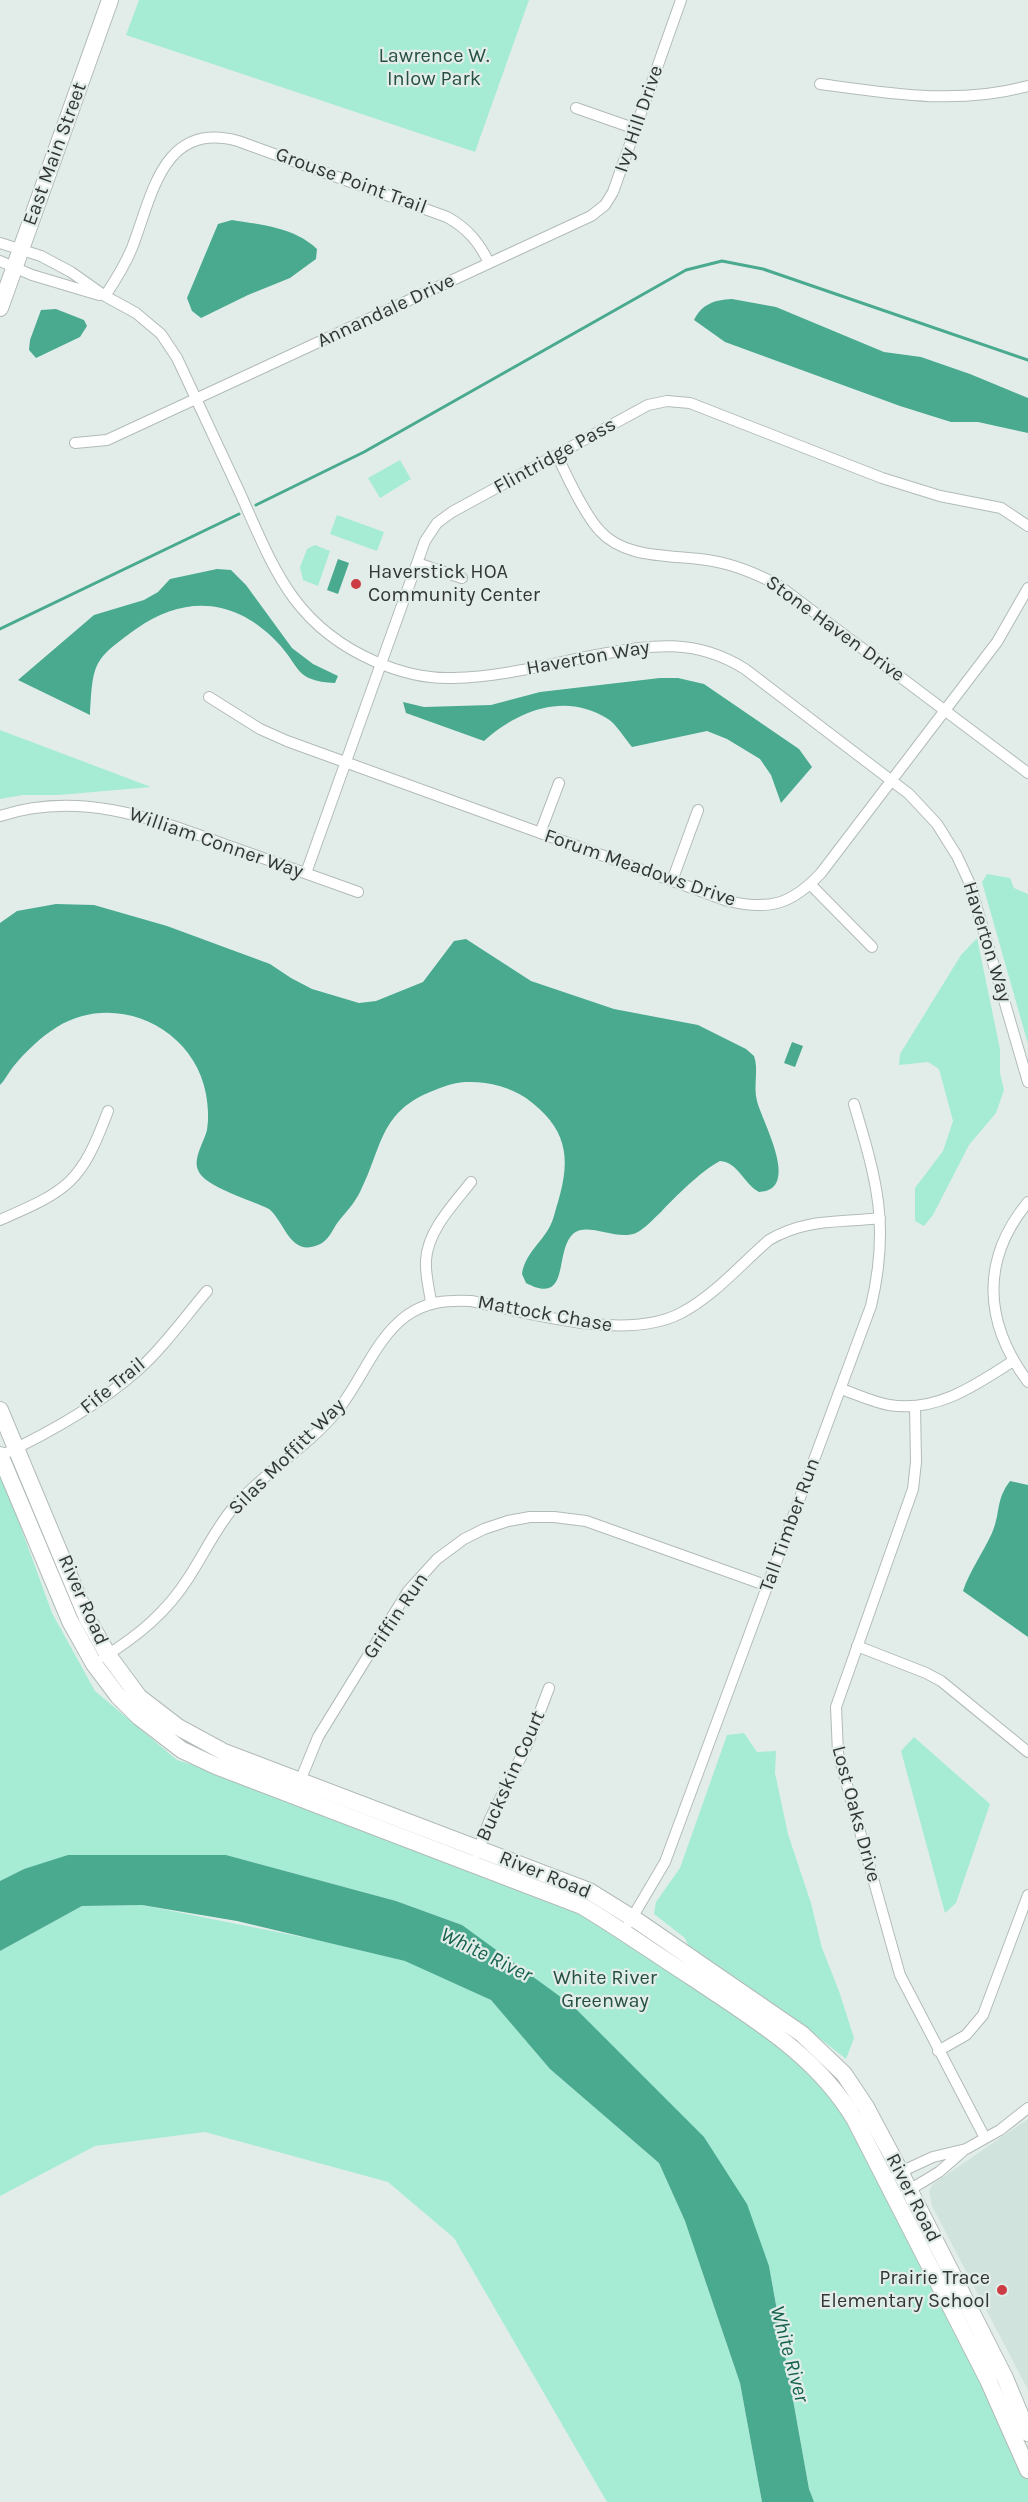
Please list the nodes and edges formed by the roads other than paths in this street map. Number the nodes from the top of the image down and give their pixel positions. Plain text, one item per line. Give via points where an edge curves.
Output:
1 (110, 0) edge
2 (679, 1) edge
3 (820, 84) dead end
4 (1028, 86) edge
5 (576, 108) dead end
6 (636, 129) junction
7 (576, 224) joint
8 (0, 243) edge
9 (21, 249) junction
10 (489, 263) junction
11 (7, 264) edge
12 (105, 296) junction
13 (0, 308) edge
14 (196, 399) junction
15 (75, 443) dead end
16 (557, 455) junction
17 (1028, 526) edge
18 (417, 562) junction
19 (462, 578) dead end
20 (1028, 588) edge
21 (381, 664) junction
22 (209, 698) dead end
23 (945, 710) junction
24 (345, 762) junction
25 (1028, 773) edge
26 (891, 781) junction
27 (559, 783) dead end
28 (698, 810) dead end
29 (0, 816) edge
30 (540, 833) junction
31 (306, 873) junction
32 (672, 881) junction
33 (810, 884) junction
34 (358, 892) dead end
35 (872, 947) dead end
36 (1028, 1082) edge
37 (854, 1104) dead end
38 (108, 1111) dead end
39 (471, 1182) dead end
40 (1028, 1202) edge
41 (880, 1218) junction
42 (0, 1220) edge
43 (207, 1291) dead end
44 (431, 1302) junction
45 (1013, 1361) junction
46 (1028, 1382) edge
47 (841, 1389) junction
48 (915, 1406) junction
49 (0, 1410) edge
50 (16, 1449) junction
51 (0, 1456) edge
52 (768, 1586) junction
53 (857, 1646) junction
54 (101, 1659) junction
55 (549, 1688) dead end
56 (1028, 1752) edge
57 (297, 1788) junction
58 (476, 1856) junction
59 (1028, 1895) edge
60 (629, 1924) junction
61 (938, 2050) junction
62 (1028, 2108) edge
63 (985, 2138) junction
64 (966, 2149) junction
65 (892, 2175) junction
66 (902, 2194) junction
67 (1028, 2433) edge
68 (1028, 2470) edge

1 - 9 main road, East Main Street
2 - 6 street, Ivy Hill Drive
3 - 4 street via 938,98 989,95
5 - 6 street
6 - 7 street, Ivy Hill Drive via 610,197 596,212
7 - 10 street, Annandale Drive
8 - 9 street, Haverton Way
9 - 11 main road, East Main Street
9 - 12 street, Haverton Way via 71,272
10 - 12 street, Grouse Point Trail via 470,233 440,213 238,141 216,138 194,142 163,166 132,248
10 - 14 street, Annandale Drive
11 - 12 street, Haverton Way
11 - 13 main road, East Main Street
12 - 14 street, Haverton Way via 142,317 161,334
14 - 15 street, Annandale Drive via 107,440
14 - 21 street, Haverton Way via 270,561 288,591 332,638
16 - 17 street, Flintridge Pass via 648,405 684,402 912,489 1001,508
16 - 18 street, Flintridge Pass via 441,519 428,534
16 - 23 street, Stone Haven Drive via 592,521 614,543 637,552 721,562 770,581
18 - 19 street
18 - 21 street, Flintridge Pass
20 - 23 street, Forum Meadows Drive via 1001,636
21 - 24 street, Flintridge Pass
21 - 26 street, Haverton Way via 418,675 453,678 643,647 678,645 700,649 745,669
22 - 24 street, Forum Meadows Drive via 271,734
23 - 25 street, Stone Haven Drive
23 - 26 street, Forum Meadows Drive
24 - 30 street, Forum Meadows Drive
24 - 31 street, Flintridge Pass
26 - 33 street, Forum Meadows Drive
26 - 36 street, Haverton Way via 927,812 965,872
27 - 30 street
28 - 32 street
29 - 31 street, William Conner Way via 54,807 128,811
30 - 32 street, Forum Meadows Drive
31 - 34 street, William Conner Way
32 - 33 street, Forum Meadows Drive via 728,901 759,906 783,902
33 - 35 street
37 - 41 street, Tall Timber Run via 876,1183
38 - 42 street via 89,1157 68,1185 37,1205
39 - 44 street via 432,1238 426,1258
40 - 45 street via 1008,1231 994,1272 996,1313
41 - 44 street, Mattock Chase via 814,1223 781,1233 700,1301 681,1313 644,1325 611,1327 471,1301
41 - 47 street, Tall Timber Run via 876,1286
43 - 50 street, Fife Trail via 138,1370 95,1404
44 - 54 street, Silas Moffitt Way via 394,1328 332,1417 231,1510 160,1616
45 - 46 street
45 - 48 street via 967,1391
47 - 48 street via 888,1405
47 - 52 street, Tall Timber Run
48 - 53 street, Lost Oaks Drive via 913,1490
49 - 50 main road, River Road
50 - 51 street, Fife Trail
50 - 54 main road, River Road
51 - 54 main road, River Road via 70,1622
52 - 57 street, Griffin Run via 586,1521 530,1517 484,1529 437,1559 408,1591 318,1737
52 - 60 street, Tall Timber Run via 665,1862
53 - 56 street via 941,1681
53 - 61 street, Lost Oaks Drive via 836,1707 838,1753 900,1975
54 - 57 main road, River Road via 118,1696 182,1750 216,1766
55 - 58 street, Buckskin Court
57 - 58 main road, River Road
58 - 60 main road, River Road
59 - 61 street via 983,2015 966,2036
60 - 65 main road, River Road via 804,2056 842,2098
61 - 63 street, Lost Oaks Drive
62 - 63 street
63 - 64 street
64 - 65 street via 933,2157
64 - 66 street via 939,2172
65 - 66 main road, River Road
66 - 67 main road, River Road via 1005,2378
66 - 68 main road, River Road

